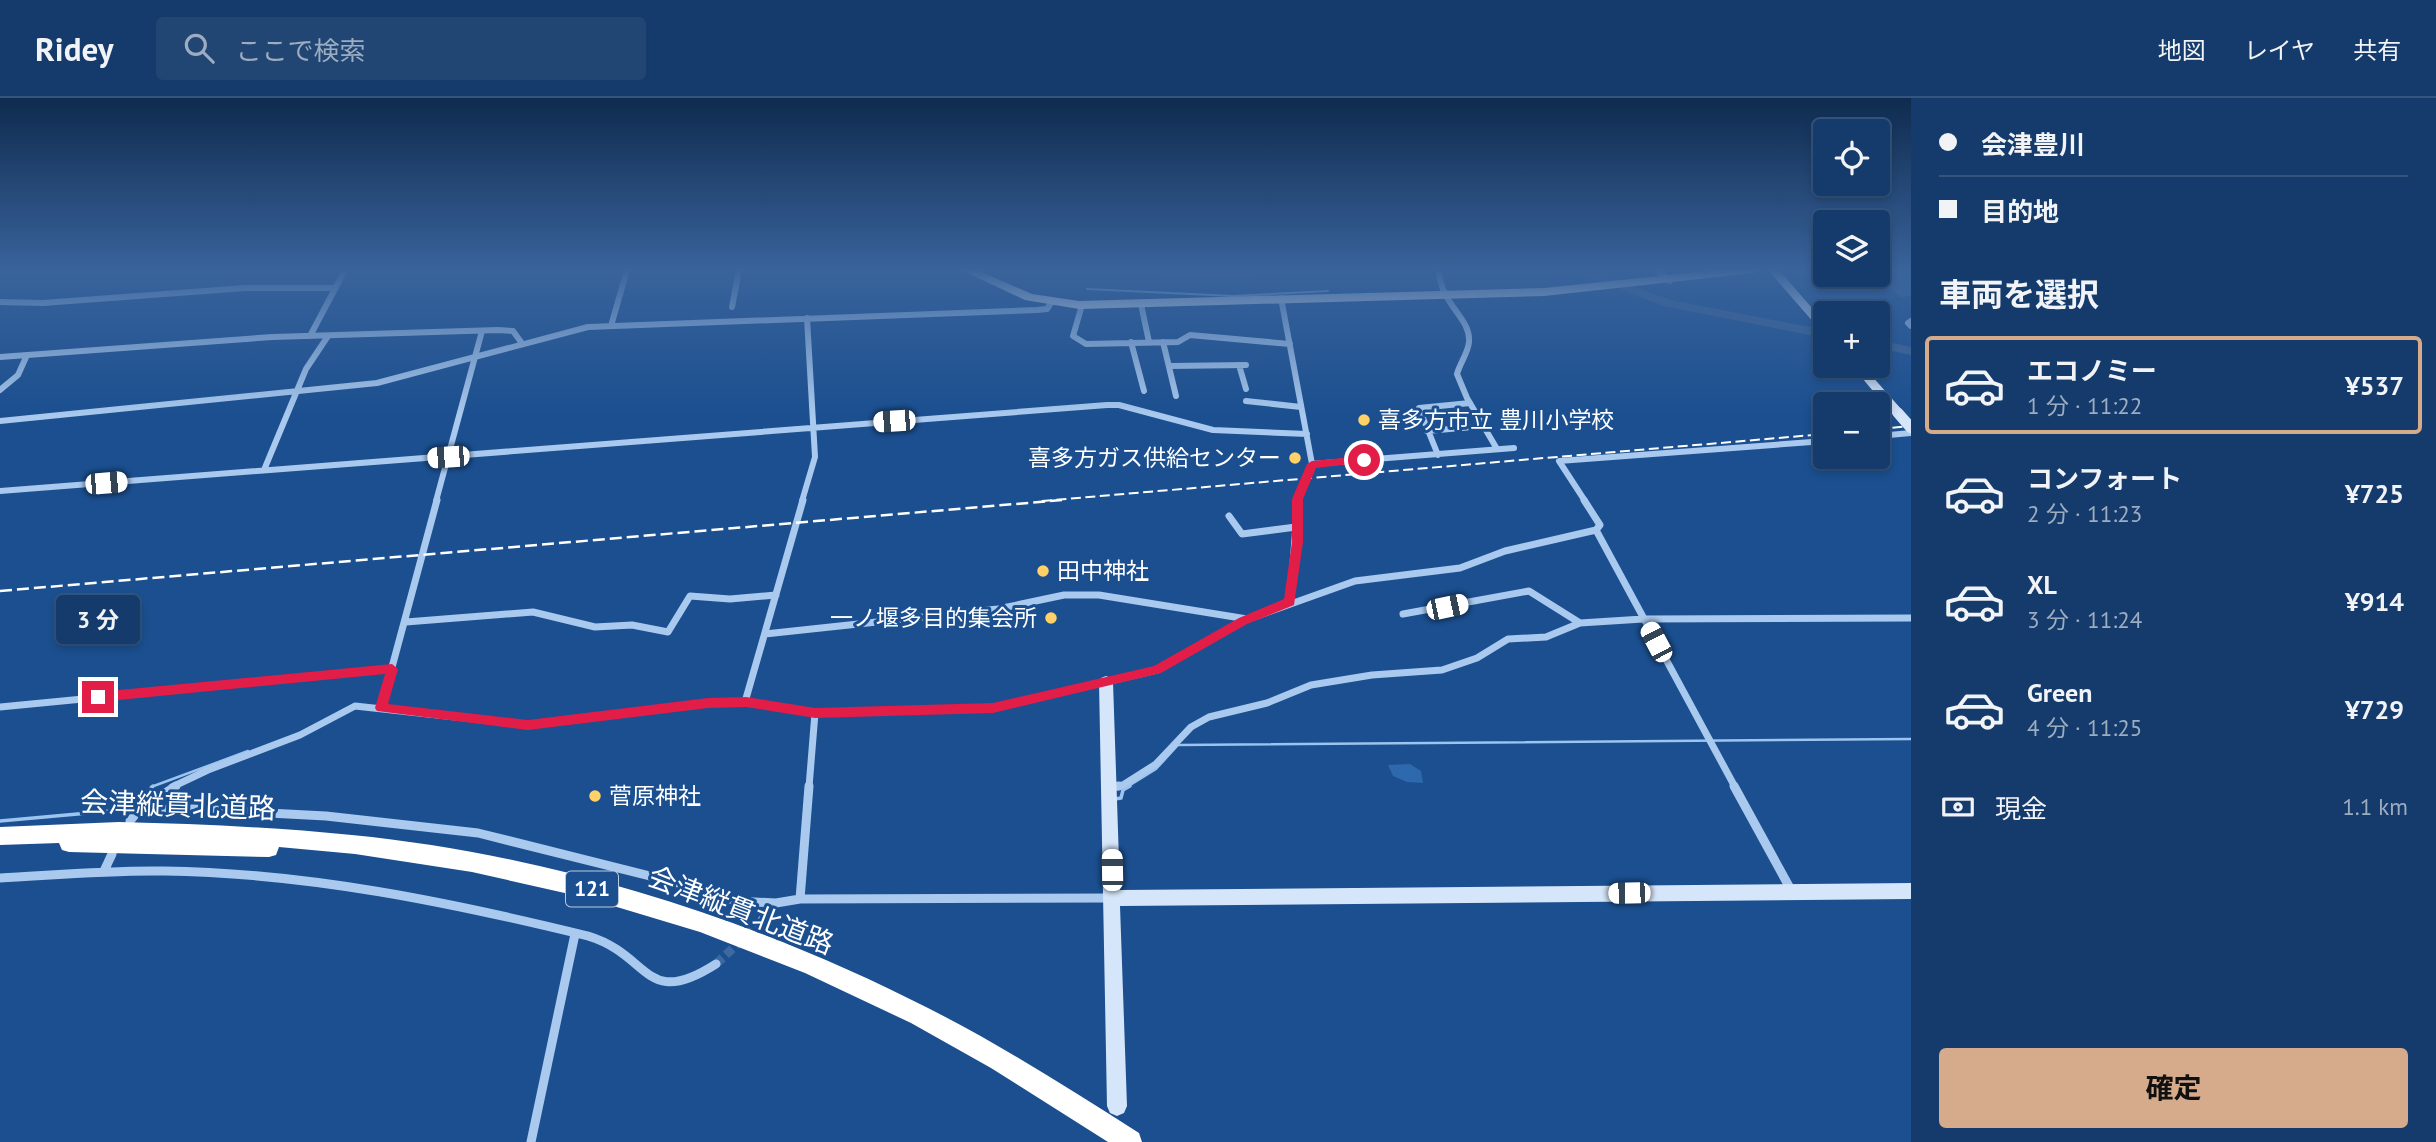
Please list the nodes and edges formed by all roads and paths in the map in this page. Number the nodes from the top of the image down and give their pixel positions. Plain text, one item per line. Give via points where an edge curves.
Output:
1 (807, 318) edge
2 (319, 319) edge
3 (613, 319) edge
4 (789, 319) edge
5 (1078, 319) edge
6 (1144, 319) edge
7 (1285, 319) edge
8 (1458, 319) edge
9 (611, 326) junction
10 (482, 331) junction
11 (310, 336) junction
12 (328, 336) junction
13 (521, 342) junction
14 (1131, 342) junction
15 (1149, 342) junction
16 (1163, 342) junction
17 (1290, 344) junction
18 (27, 355) junction
19 (476, 356) junction
20 (0, 357) edge
21 (1169, 366) junction
22 (1867, 378) edge
23 (1246, 389) dead end
24 (0, 390) edge
25 (297, 391) junction
26 (1144, 391) dead end
27 (1176, 396) dead end
28 (1246, 401) dead end
29 (1469, 403) junction
30 (1301, 407) junction
31 (0, 421) edge
32 (1484, 426) junction
33 (813, 427) junction
34 (1427, 431) junction
35 (1911, 431) edge
36 (1307, 434) junction
37 (1890, 434) edge
38 (1813, 442) edge
39 (1514, 448) dead end
40 (1497, 449) junction
41 (1438, 455) junction
42 (448, 457) junction
43 (1312, 464) junction
44 (264, 470) junction
45 (0, 491) edge
46 (1229, 516) dead end
47 (1297, 527) junction
48 (1596, 530) junction
49 (776, 595) junction
50 (1290, 602) junction
51 (1403, 614) dead end
52 (1911, 618) edge
53 (1247, 619) junction
54 (1643, 619) junction
55 (406, 622) junction
56 (1580, 623) junction
57 (765, 634) junction
58 (392, 669) junction
59 (1106, 682) junction
60 (746, 702) junction
61 (0, 707) edge
62 (381, 708) junction
63 (815, 713) junction
64 (1110, 787) junction
65 (139, 810) junction
66 (130, 821) dead end
67 (0, 836) edge
68 (0, 847) edge
69 (112, 855) dead end
70 (103, 871) junction
71 (0, 878) edge
72 (1911, 891) edge
73 (1791, 892) junction
74 (1112, 898) junction
75 (800, 899) junction
76 (776, 903) junction
77 (759, 924) tunnel mouth
78 (575, 934) junction
79 (716, 964) tunnel mouth
80 (1117, 1105) dead end
81 (531, 1142) edge
82 (1110, 1142) edge
83 (1130, 1142) edge

1 - 33 street
2 - 11 street
3 - 9 street
4 - 9 street
5 - 14 street via 1073,336 1082,343
6 - 15 street
7 - 17 street
8 - 29 street via 1469,334 1457,374
9 - 13 street
10 - 12 street
10 - 13 street via 513,331
10 - 19 street
11 - 12 street
11 - 18 street
12 - 25 street
13 - 19 street
14 - 15 street
14 - 26 street
15 - 16 street
16 - 17 street via 1215,335
16 - 21 street
17 - 30 street
18 - 20 street
18 - 24 street via 18,375
19 - 25 street via 394,380
19 - 42 street
21 - 23 street via 1242,365
21 - 27 street
22 - 35 street, bridge
25 - 31 street
25 - 44 street
28 - 30 street
29 - 32 street
29 - 34 street via 1419,408
30 - 36 street
32 - 34 street
32 - 40 street
33 - 36 street via 1113,404 1213,430
33 - 42 street
33 - 49 street via 815,457
34 - 41 street
35 - 37 street
36 - 43 street
38 - 48 street via 1559,461 1600,525
39 - 40 street
40 - 41 street
41 - 43 street
42 - 44 street
42 - 55 street
43 - 47 street via 1298,499
44 - 45 street
46 - 47 street via 1242,534
47 - 50 street
48 - 50 street via 1505,551 1460,568 1355,581
48 - 54 street
49 - 55 street via 690,596 668,632 632,625 595,627 533,612
49 - 57 street
50 - 53 street
51 - 56 street via 1529,591
52 - 54 street
53 - 57 street via 1099,595 1064,595 998,609
53 - 59 street via 1157,670
54 - 56 street
54 - 73 street
55 - 58 street
56 - 64 street via 1546,637 1508,639 1477,659 1449,668 1311,685 1267,703 1209,717 1191,727 1156,764 1123,785
57 - 60 street
58 - 61 street
58 - 62 street
59 - 63 street via 993,708
59 - 64 street
60 - 62 street via 676,705 528,725
60 - 63 street
62 - 65 street via 355,706 300,735 208,770 159,794
63 - 75 street
64 - 74 street
65 - 66 street
65 - 76 street via 326,816 478,833 736,901
67 - 83 highway, 会津縦貫北道路 / 121 via 116,830 360,844 496,866 601,891 751,940 918,1015 1010,1066
68 - 82 highway, 会津縦貫北道路 / 121 via 167,844 355,853 492,875 586,898 747,949 843,990 1006,1076
69 - 70 street
70 - 71 street
70 - 78 street via 318,882 444,903
72 - 73 street
73 - 74 street
74 - 75 street
74 - 80 street
75 - 76 street
76 - 77 street
78 - 79 street via 605,943 632,960 645,975 664,983 681,984
78 - 81 street

